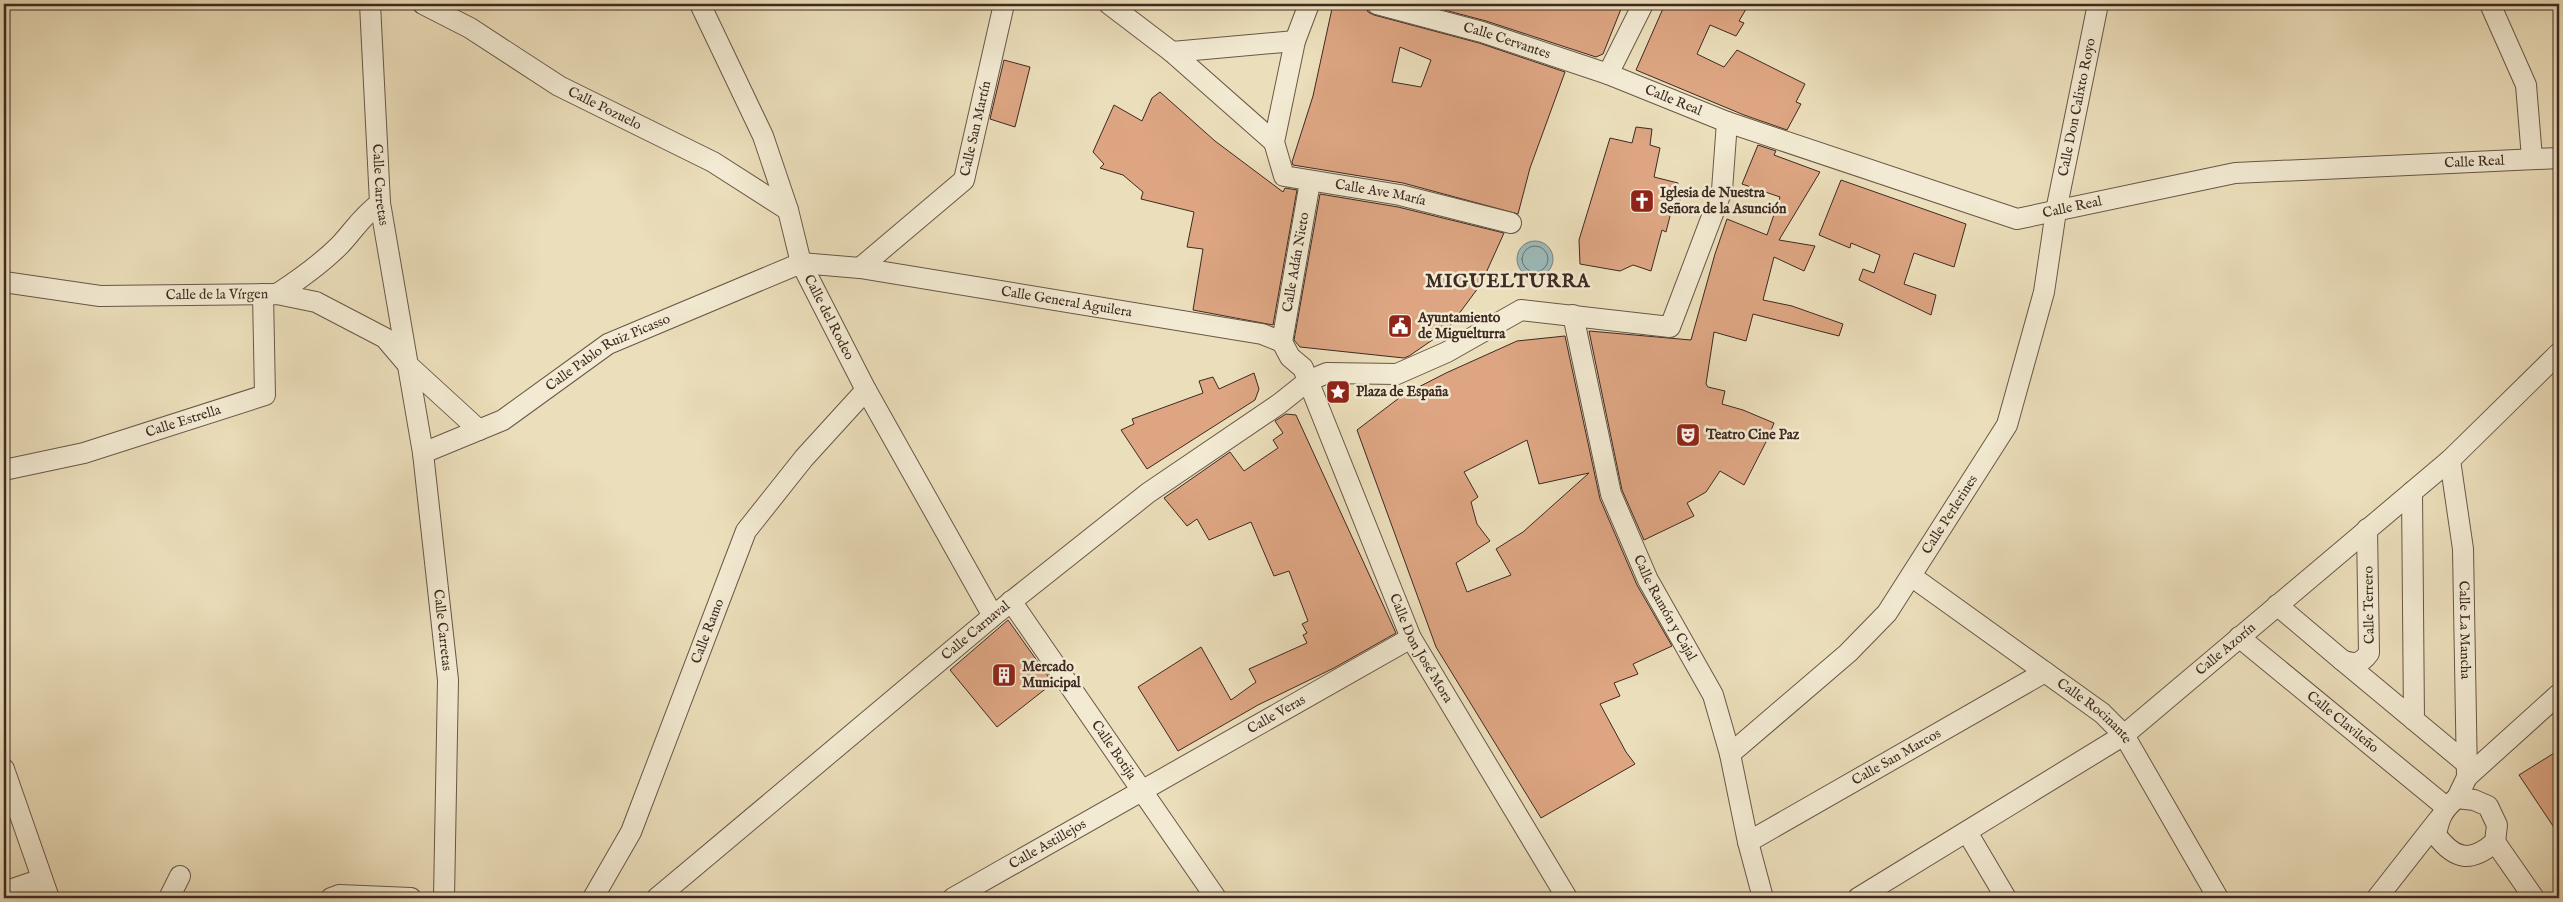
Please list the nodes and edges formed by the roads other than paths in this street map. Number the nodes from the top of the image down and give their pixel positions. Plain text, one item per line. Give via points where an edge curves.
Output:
1 (370, 4) edge
2 (424, 4) edge
3 (700, 4) edge
4 (1004, 4) edge
5 (1109, 4) edge
6 (1308, 4) edge
7 (1377, 4) edge
8 (1643, 4) edge
9 (2098, 4) edge
10 (2490, 4) edge
11 (1295, 41) junction
12 (1172, 52) junction
13 (1608, 74) junction
14 (1727, 122) junction
15 (1274, 142) junction
16 (2532, 158) junction
17 (2559, 158) edge
18 (1310, 182) junction
19 (380, 203) junction
20 (788, 210) junction
21 (2056, 211) junction
22 (1511, 223) dead end
23 (801, 263) junction
24 (860, 268) junction
25 (4, 282) edge
26 (270, 294) junction
27 (1573, 316) junction
28 (1282, 342) junction
29 (2559, 353) edge
30 (408, 365) junction
31 (1308, 381) junction
32 (866, 390) junction
33 (479, 430) junction
34 (423, 453) junction
35 (2450, 460) junction
36 (4, 470) edge
37 (2412, 492) junction
38 (2368, 529) junction
39 (1911, 576) junction
40 (1011, 601) junction
41 (2277, 605) junction
42 (993, 616) junction
43 (2239, 637) junction
44 (1411, 638) junction
45 (2342, 660) junction
46 (2045, 672) junction
47 (2559, 694) edge
48 (2414, 720) junction
49 (2124, 735) junction
50 (1730, 754) junction
51 (4, 769) edge
52 (2467, 771) junction
53 (1141, 790) junction
54 (2447, 808) junction
55 (1966, 832) junction
56 (1748, 842) junction
57 (2495, 842) junction
58 (180, 876) dead end
59 (42, 879) junction
60 (4, 892) edge
61 (49, 898) edge
62 (169, 898) edge
63 (332, 898) edge
64 (411, 898) edge
65 (444, 898) edge
66 (594, 898) edge
67 (657, 898) edge
68 (953, 898) edge
69 (1216, 898) edge
70 (1567, 898) edge
71 (1763, 898) edge
72 (1858, 898) edge
73 (2006, 898) edge
74 (2218, 898) edge
75 (2377, 898) edge
76 (2534, 898) edge

1 - 19 street, Calle Carretas
2 - 20 street, Calle Pozuelo via 470,28 559,86 713,162
3 - 20 street, Calle del Rodeo via 763,136
4 - 24 street, Calle San Martín via 964,180
5 - 12 street
6 - 11 street
7 - 13 street, Calle Cervantes via 1482,32
8 - 13 street
9 - 21 street, Calle Don Calixto Royo
10 - 16 street via 2526,84
11 - 12 street
11 - 15 street
12 - 15 street
13 - 14 street, Calle Real
14 - 21 street, Calle Real via 2017,219
14 - 27 street via 1722,190 1670,327
15 - 18 street, Calle Ave María via 1284,176
16 - 17 street, Calle Real
16 - 21 street, Calle Real via 2235,172
18 - 22 street, Calle Ave María via 1400,195
18 - 28 street, Calle Adán Nieto
19 - 26 street via 363,216 342,243 313,271
19 - 30 street, Calle Carretas
20 - 23 street, Calle del Rodeo
21 - 39 street, Calle Perlerines via 2044,292 2007,425
23 - 24 street, Calle General Aguilera
23 - 32 street, Calle del Rodeo
23 - 33 street, Calle Pablo Ruiz Picasso via 608,344 503,420
24 - 28 street, Calle General Aguilera via 1262,334
25 - 26 street, Calle de la Vírgen via 100,296
26 - 30 street, Calle de la Vírgen via 316,302 385,338
26 - 36 street, Calle Estrella via 265,395 84,453
27 - 31 street via 1522,310 1447,352 1397,374 1327,374
27 - 50 street, Calle Ramón y Cajal via 1611,494 1648,580 1713,695
28 - 31 street via 1290,357 1303,368
29 - 35 street, Calle Azorín
30 - 33 street
30 - 34 street, Calle Carretas
31 - 40 street, Calle Carnaval via 1280,404 1148,492
31 - 44 street, Calle Don José Mora
32 - 42 street, Calle del Rodeo
32 - 66 street, Calle Ramo via 804,458 746,531 631,832
33 - 34 street, Calle Pablo Ruiz Picasso
34 - 65 street, Calle Carretas via 448,680
35 - 37 street, Calle Azorín
35 - 52 street, Calle La Mancha via 2463,549
37 - 38 street, Calle Azorín
37 - 48 street
38 - 41 street, Calle Azorín
38 - 45 street, Calle Terrero via 2369,653 2363,661 2353,664
39 - 46 street, Calle Rocinante
39 - 50 street, Calle Perlerines via 1887,613 1848,653
40 - 42 street, Calle Carnaval
40 - 53 street, Calle Botija
41 - 43 street, Calle Azorín
41 - 45 street
42 - 67 street, Calle Carnaval
43 - 49 street, Calle Azorín
43 - 54 street, Calle Clavileño
44 - 53 street, Calle Veras
44 - 70 street, Calle Don José Mora
45 - 48 street
46 - 49 street, Calle Rocinante via 2102,713
46 - 56 street, Calle San Marcos
47 - 52 street
48 - 52 street
49 - 55 street, Calle Azorín
49 - 74 street, Calle Rocinante
50 - 56 street, Calle Ramón y Cajal
51 - 59 street
52 - 54 street, Calle La Mancha
53 - 68 street, Calle Astillejos
53 - 69 street, Calle Botija
54 - 57 street via 2474,800 2488,806 2497,825
54 - 57 street via 2436,835 2447,850 2464,857 2482,853
54 - 75 street, Calle La Mancha
55 - 72 street, Calle Azorín
55 - 73 street
56 - 71 street, Calle Ramón y Cajal
57 - 76 street
58 - 62 street
59 - 60 street
59 - 61 street
63 - 64 street via 338,895

